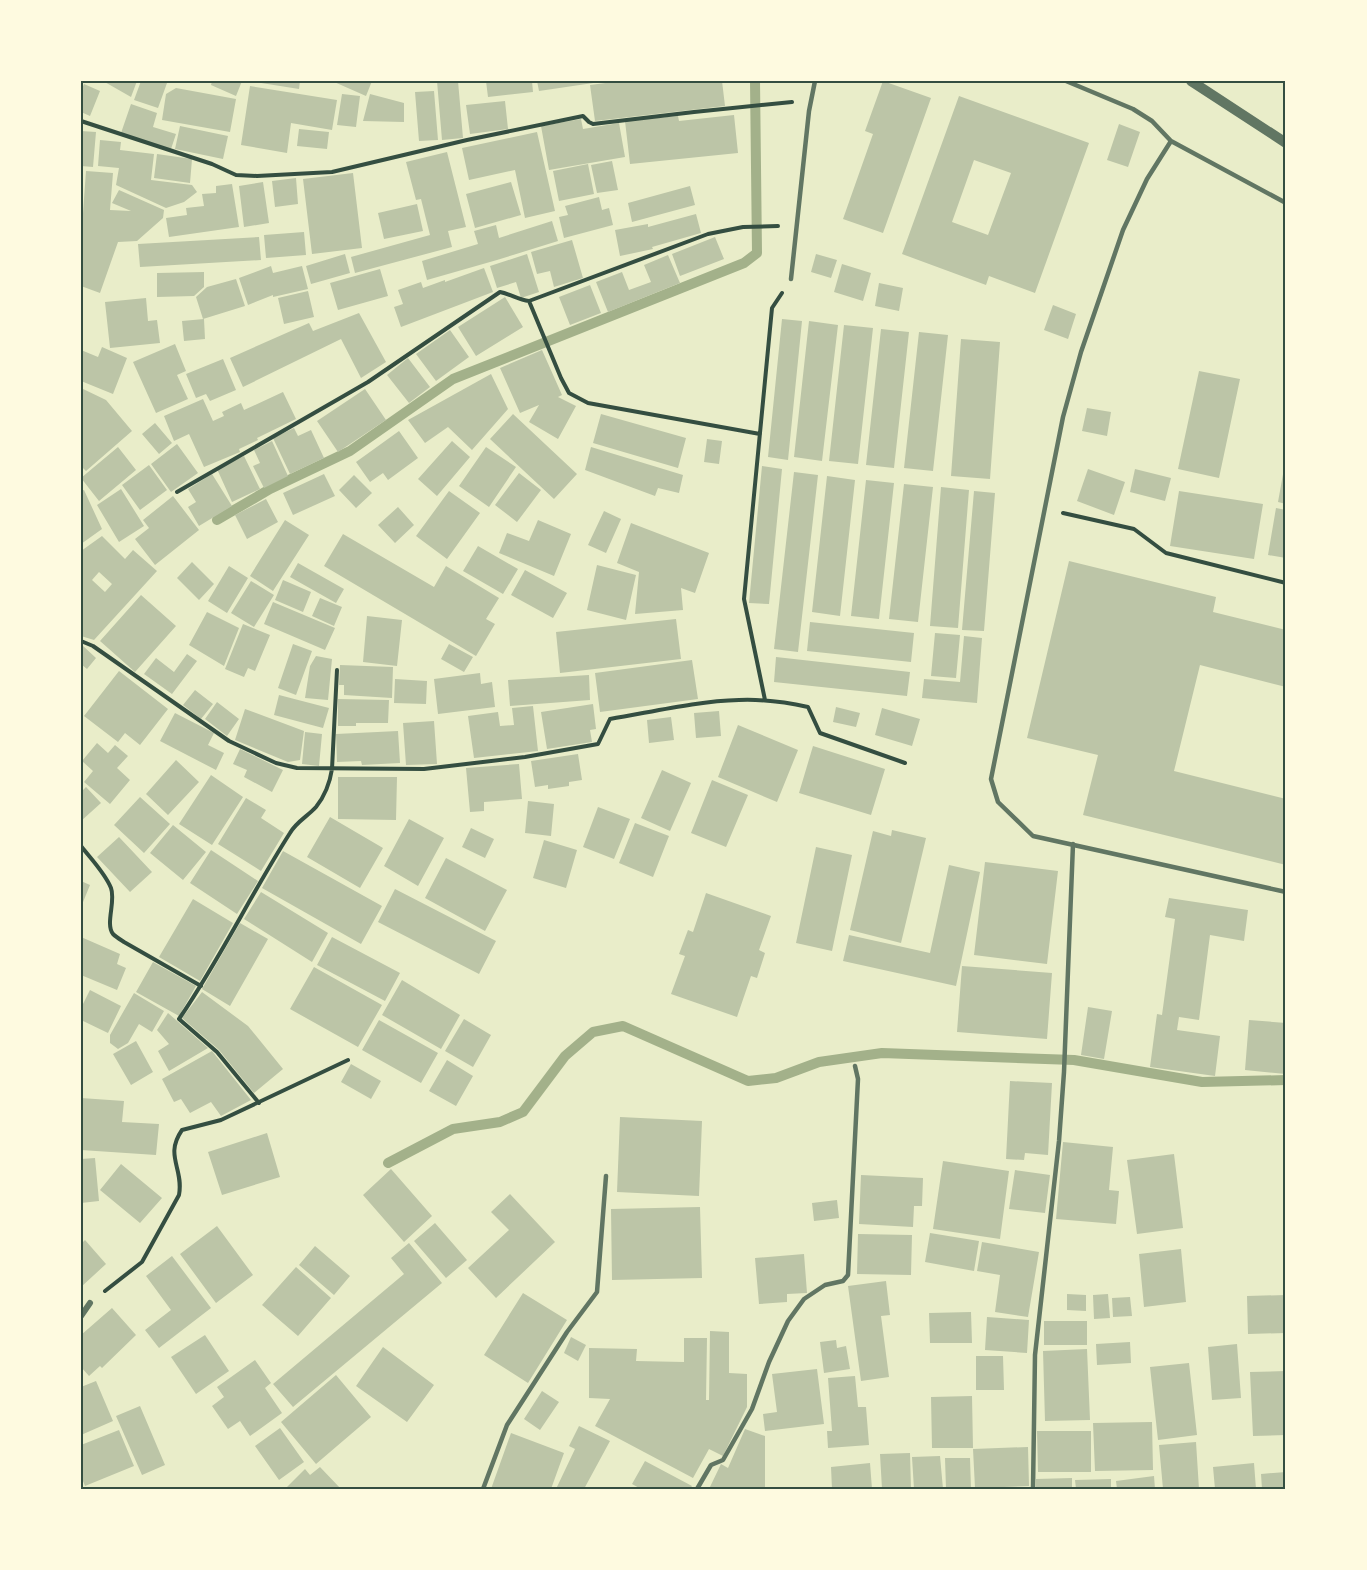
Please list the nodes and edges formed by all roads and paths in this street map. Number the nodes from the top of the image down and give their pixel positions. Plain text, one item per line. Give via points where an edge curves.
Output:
1 (815, 81) edge
2 (1066, 81) edge
3 (1191, 81) edge
4 (768, 105) dead end
5 (81, 122) edge
6 (1171, 141) junction
7 (1286, 143) edge
8 (1286, 203) edge
9 (770, 226) dead end
10 (791, 279) joint
11 (529, 301) junction
12 (760, 434) junction
13 (177, 492) dead end
14 (1045, 509) junction
15 (1286, 582) edge
16 (81, 641) edge
17 (337, 670) dead end
18 (765, 700) junction
19 (905, 763) dead end
20 (332, 769) junction
21 (1073, 844) junction
22 (81, 846) edge
23 (1286, 892) edge
24 (201, 986) junction
25 (348, 1060) dead end
26 (855, 1066) dead end
27 (259, 1103) junction
28 (606, 1176) dead end
29 (90, 1303) joint
30 (81, 1316) edge
31 (483, 1489) edge
32 (697, 1489) edge
33 (1033, 1489) edge

1 - 10 lane
2 - 6 lane via 1133,109 1152,121
3 - 7 street
4 - 5 path via 593,124 584,116 332,172 257,176 236,175
6 - 8 lane
6 - 14 lane via 1147,179 1123,230 1081,352 1063,417
9 - 11 path via 708,234
10 - 12 path via 772,308
11 - 12 path via 569,393 588,403
11 - 13 path via 501,292 368,382
12 - 18 path via 744,598
14 - 15 path via 1134,529 1166,553
14 - 21 lane via 991,779 998,802 1033,836
16 - 20 path via 229,741 276,763
17 - 20 path
18 - 19 path via 808,707 820,733
18 - 20 path via 714,702 610,719 598,744 525,757 424,770
20 - 24 path via 325,793 292,830
21 - 23 lane
21 - 33 lane via 1059,1141 1035,1355
22 - 24 path via 111,888 113,934
24 - 27 path via 179,1019 217,1052
25 - 27 path
26 - 32 lane via 858,1079 848,1275 804,1299 788,1321 752,1409 723,1460 711,1465
27 - 29 path via 221,1120 182,1130 173,1153 181,1183 179,1195 142,1262
28 - 31 lane via 597,1293 507,1425
29 - 30 street

